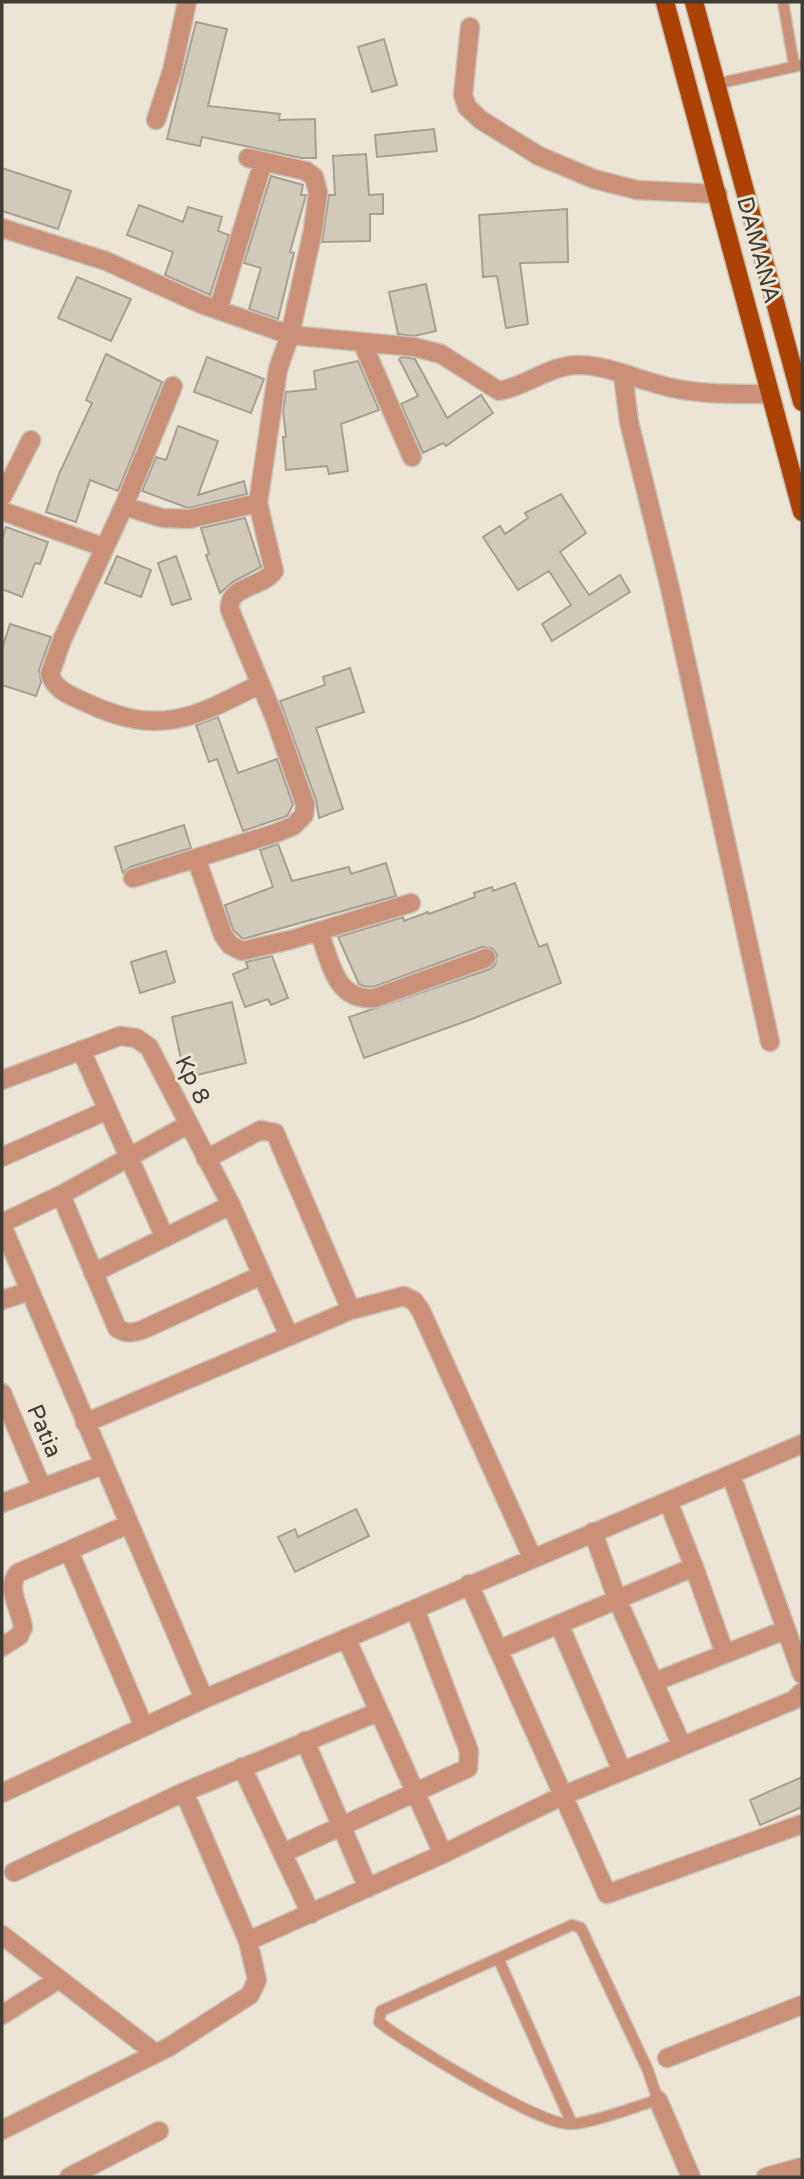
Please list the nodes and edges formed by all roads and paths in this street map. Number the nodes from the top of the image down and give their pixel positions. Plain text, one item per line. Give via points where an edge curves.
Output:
1 (187, 2) edge
2 (665, 2) edge
3 (694, 2) edge
4 (783, 2) edge
5 (470, 27) dead end
6 (798, 65) edge
7 (716, 83) junction
8 (156, 120) dead end
9 (718, 194) junction
10 (2, 228) edge
11 (218, 310) junction
12 (290, 335) junction
13 (362, 342) junction
14 (796, 351) edge
15 (623, 376) junction
16 (173, 386) dead end
17 (770, 394) junction
18 (802, 402) edge
19 (32, 440) dead end
20 (412, 457) dead end
21 (6, 478) edge
22 (2, 497) edge
23 (258, 503) junction
24 (124, 506) junction
25 (2, 511) edge
26 (802, 512) edge
27 (103, 547) junction
28 (260, 684) junction
29 (196, 858) junction
30 (133, 878) dead end
31 (411, 904) dead end
32 (319, 932) junction
33 (485, 958) dead end
34 (770, 1042) dead end
35 (81, 1050) junction
36 (2, 1080) edge
37 (108, 1110) junction
38 (187, 1125) junction
39 (129, 1156) junction
40 (2, 1157) edge
41 (206, 1159) junction
42 (61, 1195) junction
43 (231, 1205) junction
44 (2, 1224) edge
45 (165, 1238) junction
46 (93, 1273) junction
47 (262, 1275) junction
48 (30, 1290) junction
49 (2, 1300) edge
50 (351, 1310) junction
51 (289, 1336) junction
52 (2, 1392) edge
53 (85, 1423) junction
54 (10, 1436) edge
55 (802, 1444) edge
56 (103, 1465) junction
57 (731, 1475) junction
58 (42, 1488) junction
59 (668, 1501) junction
60 (2, 1503) edge
61 (130, 1524) junction
62 (593, 1532) junction
63 (69, 1551) junction
64 (532, 1558) junction
65 (694, 1567) junction
66 (469, 1584) junction
67 (617, 1599) junction
68 (415, 1609) junction
69 (559, 1624) junction
70 (785, 1630) junction
71 (345, 1638) junction
72 (2, 1647) edge
73 (498, 1650) junction
74 (725, 1654) junction
75 (802, 1674) edge
76 (654, 1682) junction
77 (802, 1692) edge
78 (204, 1699) junction
79 (378, 1712) junction
80 (144, 1727) junction
81 (305, 1741) junction
82 (682, 1746) junction
83 (242, 1767) junction
84 (622, 1771) junction
85 (184, 1792) junction
86 (2, 1793) edge
87 (415, 1794) junction
88 (562, 1796) junction
89 (802, 1824) edge
90 (342, 1827) junction
91 (283, 1853) junction
92 (443, 1854) junction
93 (14, 1872) dead end
94 (368, 1888) junction
95 (311, 1914) junction
96 (2, 1935) edge
97 (248, 1941) junction
98 (499, 1960) junction
99 (59, 1979) junction
100 (802, 2005) edge
101 (2, 2015) edge
102 (155, 2053) junction
103 (667, 2058) dead end
104 (658, 2099) junction
105 (572, 2124) junction
106 (2, 2130) edge
107 (159, 2131) dead end
108 (802, 2167) edge
109 (69, 2177) edge
110 (691, 2177) edge
111 (766, 2177) edge

1 - 8 street
2 - 9 main road, DAMANA
3 - 7 main road
4 - 6 lane
5 - 9 street via 463,95 467,107 481,120 539,156 594,179 637,190
6 - 7 lane
7 - 14 main road
9 - 17 main road, DAMANA
10 - 11 street via 106,261
11 - 12 street
11 - 12 street via 256,160 306,171 314,177 318,192
12 - 13 street
12 - 23 street via 278,369
13 - 15 street via 441,354 499,391 566,365 583,364
13 - 20 street
14 - 18 main road
15 - 17 street via 712,394
15 - 34 street via 629,422
16 - 24 street
17 - 26 main road, DAMANA
19 - 21 street
21 - 22 street
23 - 24 street via 189,519 162,518
23 - 28 street via 274,571 269,579 232,594 229,600
24 - 27 street
25 - 27 street
27 - 28 street via 50,674 61,691 107,713 146,723 171,722 220,705
28 - 29 street via 305,804 304,815 276,833
29 - 30 street
29 - 32 street via 230,945 242,951
31 - 32 street
32 - 33 street via 342,987 349,996 360,999 375,998
35 - 36 street, Kp 8
35 - 37 street
35 - 38 street, Kp 8 via 120,1036 136,1038 149,1047
37 - 39 street
37 - 40 street
38 - 39 street
38 - 41 street, Kp 8
39 - 42 street
39 - 45 street
41 - 43 street, Kp 8
41 - 50 street via 261,1130 275,1133
42 - 44 street
42 - 46 street
43 - 45 street
43 - 47 street, Kp 8
44 - 48 street
45 - 46 street
46 - 47 street via 117,1328 132,1333
47 - 51 street, Kp 8
48 - 49 street
48 - 53 street
50 - 51 street
50 - 64 street via 393,1296 414,1301
51 - 53 street
52 - 54 street, Patia
53 - 56 street
54 - 58 street, Patia
55 - 57 street
56 - 58 street
56 - 61 street
57 - 59 street
57 - 70 street
58 - 60 street
59 - 62 street
59 - 65 street
61 - 63 street
61 - 78 street
62 - 64 street
62 - 67 street
63 - 72 street via 12,1580 23,1628
63 - 80 street
64 - 66 street
65 - 67 street
65 - 74 street
66 - 68 street
66 - 73 street
67 - 69 street
67 - 76 street
68 - 71 street
68 - 87 street via 470,1762 460,1774
69 - 73 street
69 - 84 street
70 - 74 street
70 - 75 street
71 - 78 street
71 - 79 street
73 - 88 street
74 - 76 street
76 - 82 street
77 - 82 street via 794,1700
78 - 80 street
79 - 81 street
79 - 87 street
80 - 86 street
81 - 83 street
81 - 90 street
82 - 84 street
83 - 85 street
83 - 91 street
84 - 88 street
85 - 93 street
85 - 97 street
87 - 90 street
87 - 92 street
88 - 89 street via 607,1894
88 - 92 street
90 - 91 street
90 - 94 street
91 - 95 street
92 - 94 street
94 - 95 street
95 - 97 street
96 - 99 street
97 - 102 street via 257,1980 250,1995
98 - 104 lane via 572,1926 581,1928
98 - 105 lane
98 - 105 lane via 381,2011 379,2022 495,2093 551,2120
99 - 101 street
99 - 102 street
100 - 103 street
102 - 106 street
104 - 105 lane
104 - 110 street
107 - 109 street
108 - 111 street

